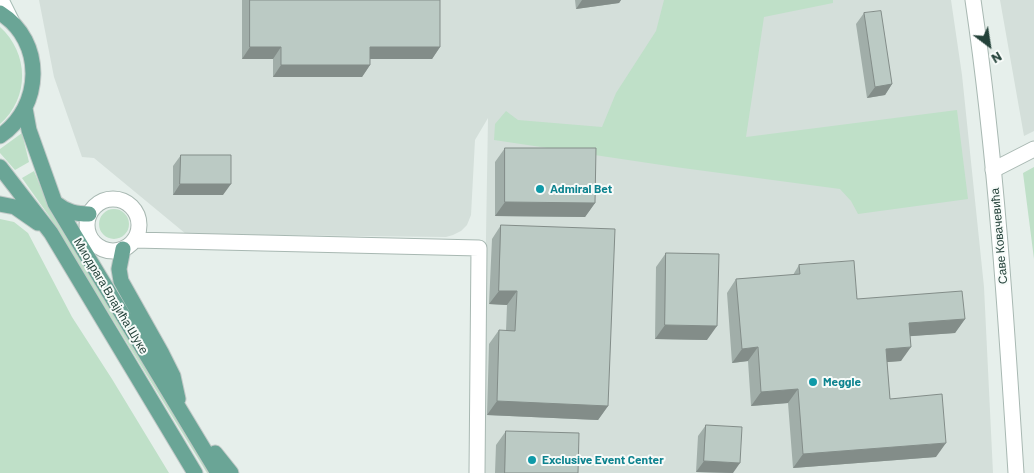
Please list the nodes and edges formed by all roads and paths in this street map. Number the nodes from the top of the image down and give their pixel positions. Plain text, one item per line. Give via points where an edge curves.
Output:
1 (1, 0) edge
2 (973, 0) edge
3 (6, 18) edge
4 (25, 108) junction
5 (0, 136) edge
6 (1034, 149) edge
7 (0, 167) edge
8 (993, 170) junction
9 (55, 203) junction
10 (0, 204) edge
11 (89, 214) junction
12 (51, 233) junction
13 (128, 245) junction
14 (181, 412) junction
15 (195, 436) junction
16 (195, 473) edge
17 (218, 473) edge
18 (231, 473) edge
19 (477, 473) edge
20 (1016, 473) edge

1 - 3 street
2 - 8 street, Саве Ковачевића
3 - 4 main road via 26,40 33,62 33,86
4 - 5 main road via 15,123
4 - 9 main road, Миодрага Влајића Шуке via 29,130
6 - 8 street
7 - 12 main road, Миодрага Влајића Шуке
8 - 20 street, Саве Ковачевића
9 - 11 main road via 76,214
9 - 14 main road, Миодрага Влајића Шуке
10 - 12 main road via 15,207
11 - 13 street via 88,232 97,246 114,251
11 - 13 street via 94,207 109,199 118,199 133,208 139,224 138,233
12 - 16 main road, Миодрага Влајића Шуке
13 - 14 main road via 119,269 121,281 173,376
13 - 19 street via 479,248
14 - 15 main road, Миодрага Влајића Шуке
15 - 17 main road, Миодрага Влајића Шуке
15 - 18 main road via 213,450

